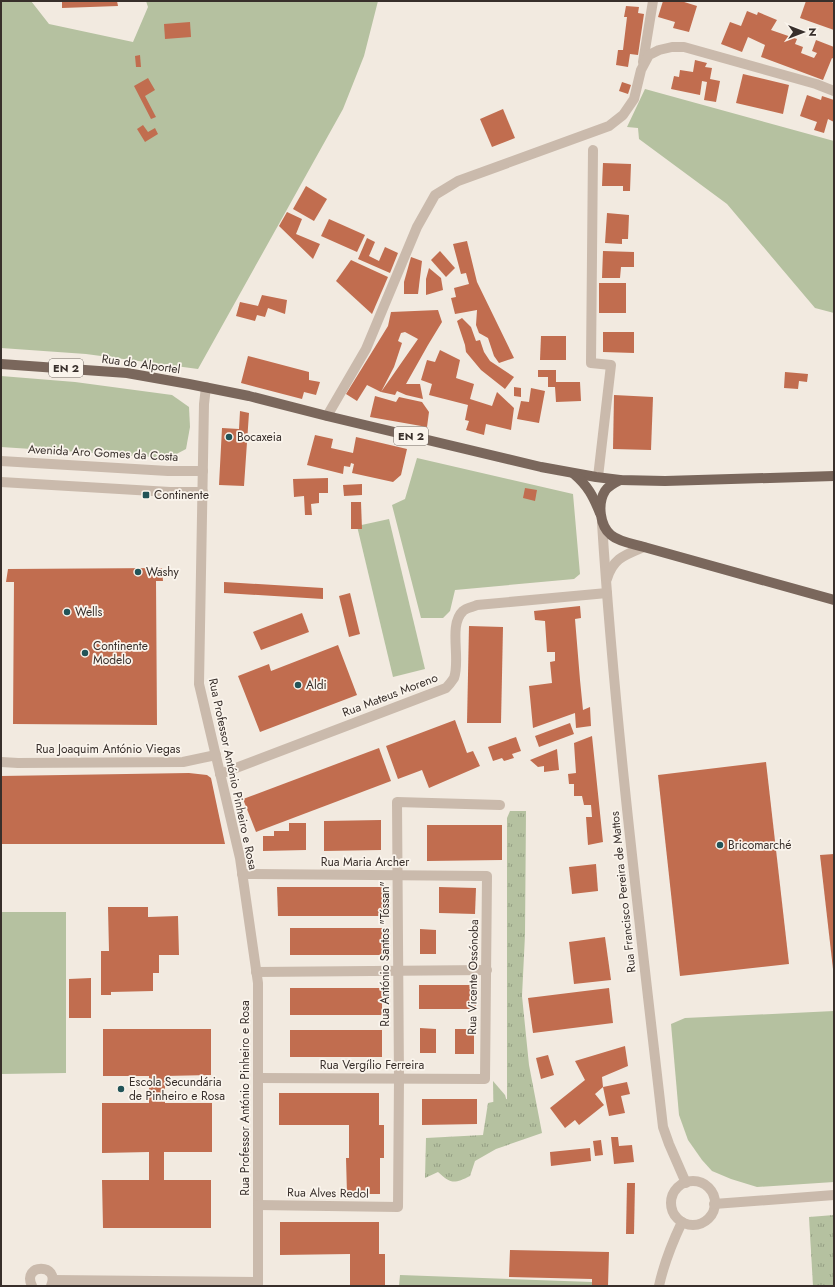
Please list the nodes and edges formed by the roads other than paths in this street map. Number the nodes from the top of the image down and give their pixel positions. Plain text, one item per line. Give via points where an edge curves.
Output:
1 (653, 1) edge
2 (641, 70) junction
3 (834, 91) edge
4 (593, 150) dead end
5 (1, 364) edge
6 (206, 387) junction
7 (327, 416) junction
8 (1, 461) edge
9 (203, 471) junction
10 (574, 474) junction
11 (834, 476) edge
12 (598, 478) junction
13 (620, 480) junction
14 (1, 482) edge
15 (203, 492) junction
16 (602, 520) junction
17 (644, 547) junction
18 (606, 588) junction
19 (834, 600) edge
20 (216, 756) junction
21 (1, 762) edge
22 (220, 774) junction
23 (500, 805) dead end
24 (242, 874) junction
25 (398, 875) junction
26 (487, 876) joint
27 (487, 970) junction
28 (398, 971) junction
29 (256, 972) junction
30 (258, 1078) junction
31 (399, 1079) junction
32 (485, 1079) joint
33 (686, 1183) junction
34 (834, 1195) edge
35 (714, 1204) junction
36 (258, 1205) junction
37 (398, 1207) joint
38 (682, 1222) junction
39 (52, 1283) edge
40 (159, 1284) edge
41 (258, 1284) edge
42 (32, 1286) edge
43 (659, 1286) edge

1 - 2 street
2 - 3 street via 649,55 672,47 684,48
2 - 7 street via 634,99 623,115 609,126 458,181 435,195 417,227 366,349
4 - 12 street via 591,363 611,365
5 - 6 main road, Rua do Alportel / EN 2 via 127,373
6 - 7 main road, EN 2
6 - 9 street, Rua Professor António Pinheiro e Rosa
7 - 10 main road, EN 2
8 - 9 street, Avenida Aro Gomes da Costa
9 - 15 street, Rua Professor António Pinheiro e Rosa
10 - 12 main road, EN 2
10 - 16 main road via 589,489
11 - 13 main road, EN 2
12 - 13 main road, EN 2
13 - 16 main road via 611,485 602,496
14 - 15 street
15 - 20 street, Rua Professor António Pinheiro e Rosa via 199,684
16 - 17 main road via 612,536
16 - 18 street, Rua Francisco Pereira de Mattos
17 - 18 street via 616,561 610,570
17 - 19 main road
18 - 22 street, Rua Mateus Moreno via 464,610 456,624 456,670 446,688
18 - 33 street, Rua Francisco Pereira de Mattos via 621,753 663,1126 668,1144
20 - 21 street, Rua Joaquim António Viegas via 183,762
20 - 22 street, Rua Professor António Pinheiro e Rosa
22 - 24 street, Rua Professor António Pinheiro e Rosa
23 - 25 street, Rua António Santos "Tóssan" via 397,802
24 - 25 street, Rua Maria Archer
24 - 29 street, Rua Professor António Pinheiro e Rosa
25 - 26 street, Rua Maria Archer
25 - 28 street, Rua António Santos "Tóssan"
26 - 27 street, Rua Vicente Ossónoba
27 - 28 street
27 - 32 street, Rua Vicente Ossónoba
28 - 29 street
28 - 31 street, Rua António Santos "Tóssan"
29 - 30 street, Rua Professor António Pinheiro e Rosa
30 - 31 street, Rua Vergílio Ferreira
30 - 36 street, Rua Professor António Pinheiro e Rosa
31 - 32 street, Rua Vergílio Ferreira
31 - 37 street, Rua António Santos "Tóssan"
33 - 35 street via 700,1182 706,1186 714,1197
33 - 38 street via 675,1191 671,1205 676,1218
34 - 35 street
35 - 38 street via 713,1212 703,1222 689,1225
36 - 37 street, Rua Alves Redol
36 - 41 street, Rua Professor António Pinheiro e Rosa
38 - 43 street via 668,1251
39 - 40 street
39 - 42 street via 52,1276 48,1270 41,1268 34,1271 30,1277
40 - 41 street

